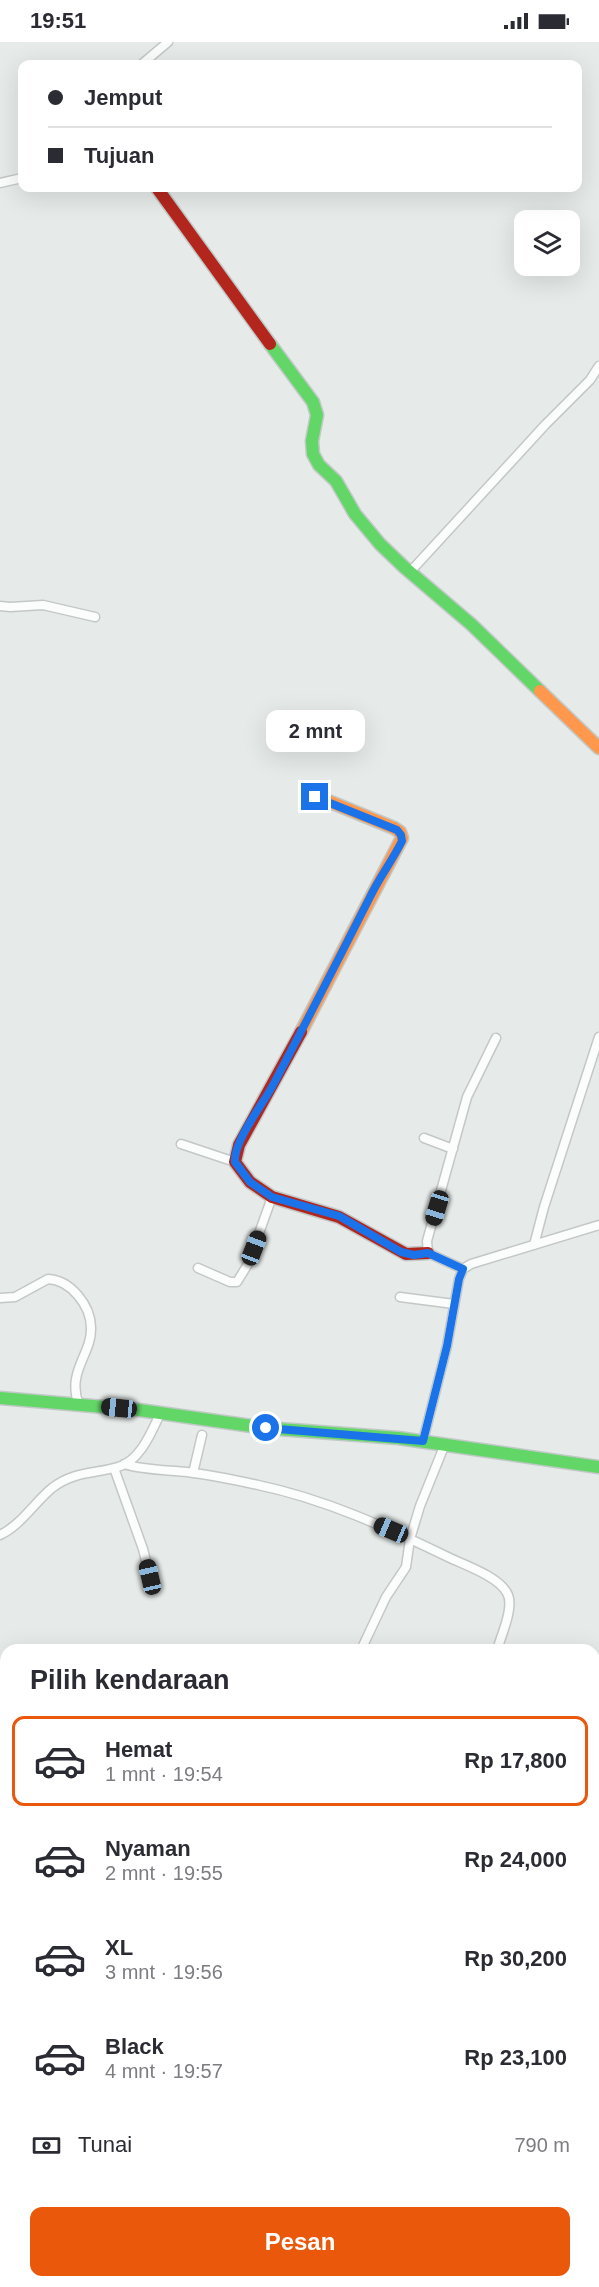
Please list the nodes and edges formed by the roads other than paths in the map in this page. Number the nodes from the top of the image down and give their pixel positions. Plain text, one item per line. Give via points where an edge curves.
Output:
1 (168, 42) edge
2 (147, 60) edge
3 (18, 179) edge
4 (0, 183) edge
5 (160, 192) edge
6 (599, 366) edge
7 (410, 572) junction
8 (0, 606) edge
9 (95, 617) dead end
10 (599, 748) edge
11 (307, 795) dead end
12 (599, 1037) edge
13 (496, 1038) dead end
14 (424, 1138) dead end
15 (181, 1144) dead end
16 (453, 1149) junction
17 (235, 1162) junction
18 (272, 1197) junction
19 (599, 1226) edge
20 (534, 1245) junction
21 (428, 1253) junction
22 (198, 1268) dead end
23 (463, 1269) junction
24 (400, 1296) dead end
25 (0, 1298) edge
26 (454, 1304) junction
27 (0, 1398) edge
28 (79, 1405) junction
29 (160, 1414) junction
30 (202, 1435) dead end
31 (423, 1441) junction
32 (445, 1444) junction
33 (124, 1464) junction
34 (599, 1467) edge
35 (114, 1468) junction
36 (193, 1473) junction
37 (0, 1535) edge
38 (410, 1539) junction
39 (150, 1577) dead end
40 (364, 1644) edge
41 (499, 1644) edge

1 - 2 street
3 - 4 street
5 - 7 street via 313,402 317,416 312,448 316,461 336,482 355,514 380,544
6 - 7 street
7 - 10 street via 472,625
8 - 9 street via 43,605
11 - 17 street via 397,830 402,841 241,1140
12 - 20 street
13 - 16 street via 467,1097
14 - 16 street
15 - 17 street
16 - 21 street via 427,1241
17 - 18 street via 250,1182
18 - 21 street via 339,1216 401,1252
18 - 22 street via 248,1264 237,1282
19 - 20 street
20 - 23 street
21 - 23 street
23 - 26 street
24 - 26 street
25 - 28 street via 15,1297 48,1280 67,1287 80,1298 92,1329 78,1370
26 - 31 street
27 - 28 street
28 - 29 street
29 - 31 street via 266,1428
29 - 33 street via 139,1452
30 - 36 street
31 - 32 street
32 - 34 street
32 - 38 street
33 - 35 street
33 - 36 street
35 - 37 street via 63,1481
35 - 39 street
36 - 38 street via 259,1485 334,1506
38 - 40 street via 406,1567
38 - 41 street via 490,1577 507,1592 506,1622

